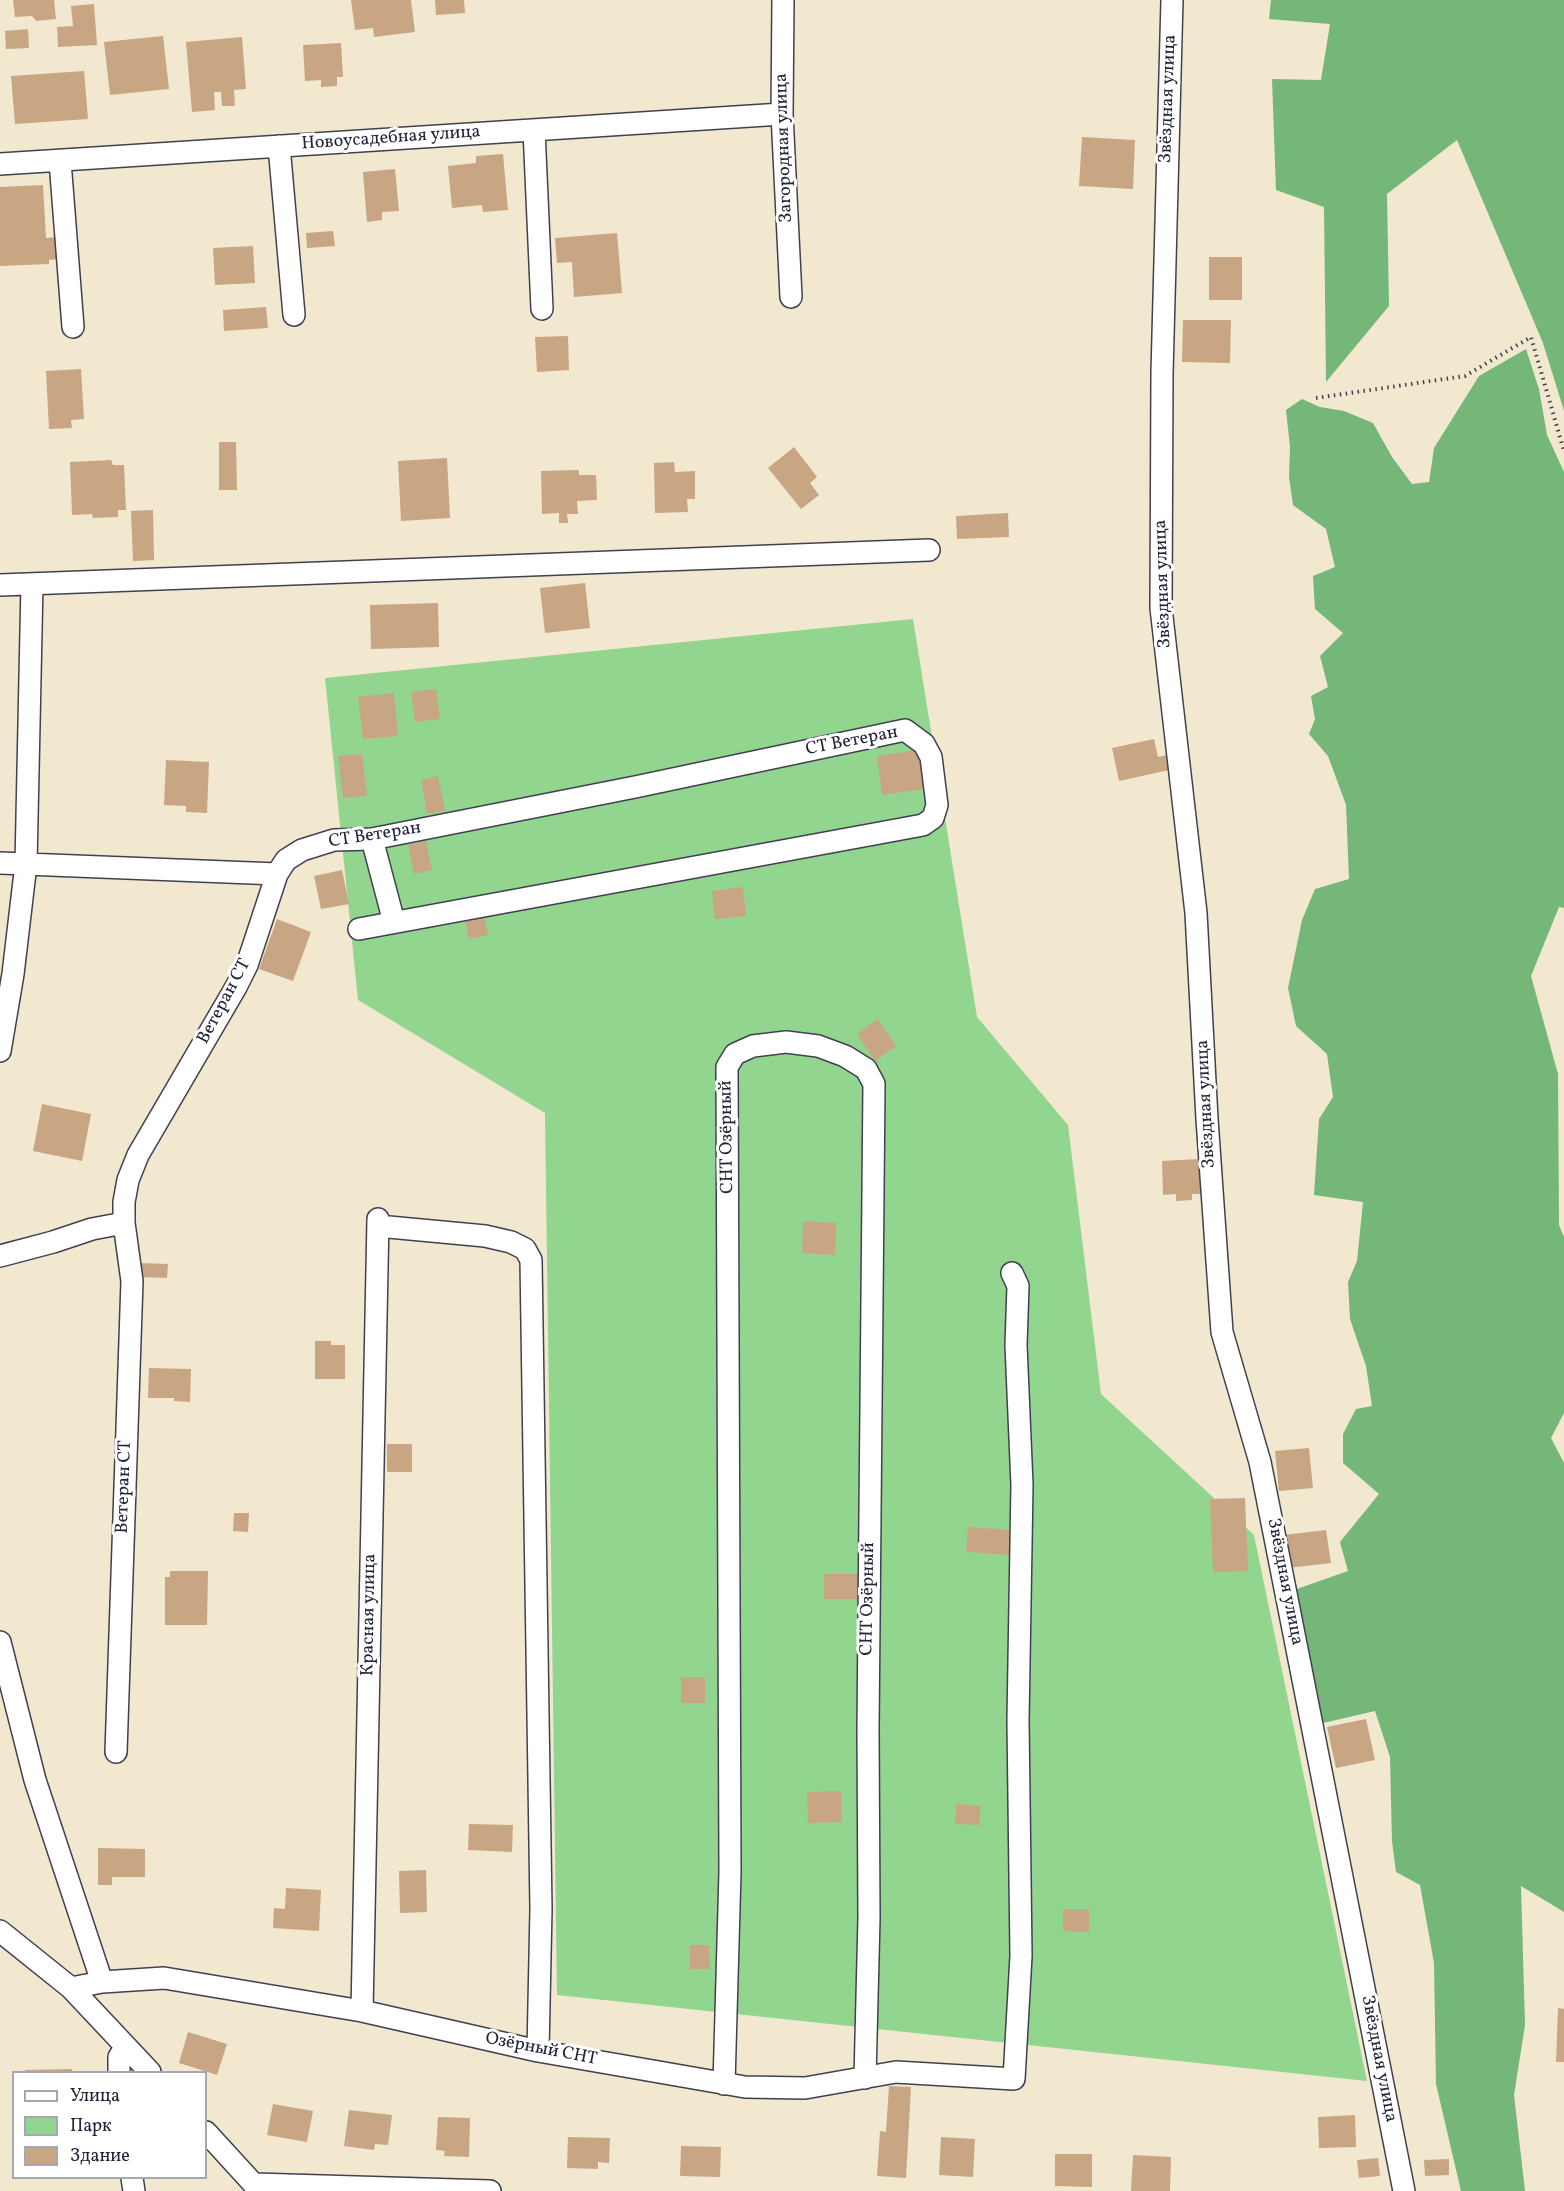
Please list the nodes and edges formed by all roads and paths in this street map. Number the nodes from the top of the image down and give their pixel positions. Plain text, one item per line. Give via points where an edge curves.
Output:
1 (783, 0) edge
2 (1172, 0) edge
3 (782, 114) junction
4 (534, 130) junction
5 (279, 147) junction
6 (60, 161) junction
7 (0, 165) edge
8 (790, 297) dead end
9 (542, 309) dead end
10 (294, 315) dead end
11 (73, 327) dead end
12 (1316, 398) dead end
13 (1564, 451) edge
14 (929, 550) dead end
15 (32, 584) junction
16 (0, 585) edge
17 (372, 839) junction
18 (0, 862) edge
19 (26, 864) junction
20 (277, 874) junction
21 (394, 922) junction
22 (359, 929) dead end
23 (0, 1051) edge
24 (124, 1223) junction
25 (0, 1256) edge
26 (1012, 1273) dead end
27 (0, 1642) edge
28 (116, 1752) dead end
29 (0, 1931) edge
30 (102, 1982) junction
31 (71, 1988) junction
32 (362, 2011) junction
33 (126, 2047) junction
34 (538, 2051) junction
35 (118, 2071) edge
36 (148, 2071) edge
37 (865, 2078) junction
38 (724, 2084) junction
39 (207, 2133) edge
40 (258, 2188) edge
41 (490, 2191) edge
42 (1404, 2191) edge

1 - 3 street, Загородная улица
2 - 42 street, Звёздная улица via 1162,373 1161,608 1196,913 1222,1332 1260,1462
3 - 4 street, Новоусадебная улица
3 - 8 street, Загородная улица
4 - 5 street, Новоусадебная улица
4 - 9 street
5 - 6 street, Новоусадебная улица
5 - 10 street
6 - 7 street, Новоусадебная улица
6 - 11 street
12 - 13 path via 1465,376 1531,337
14 - 15 street
15 - 16 street
15 - 19 street
17 - 20 street, СТ Ветеран via 334,840 302,850 286,860
17 - 21 street
17 - 21 street, СТ Ветеран via 905,730 924,744 931,757 937,805 933,818 922,825
18 - 19 street
19 - 20 street
19 - 23 street
20 - 24 street, Ветеран СТ via 236,987 138,1155 128,1180
21 - 22 street, СТ Ветеран
24 - 25 street
24 - 28 street, Ветеран СТ via 132,1281
26 - 37 street, Озёрный СНТ via 1018,1286 1016,1345 1022,1485 1018,1720 1021,1956 1014,2079 896,2072
27 - 30 street via 35,1780
29 - 31 street
30 - 31 street, Озёрный СНТ
30 - 32 street, Озёрный СНТ via 164,1978
31 - 33 street
32 - 34 street, Озёрный СНТ
32 - 34 street, Красная улица via 378,1222 502,1240 525,1249 531,1260 541,1909
33 - 35 street via 118,2057
33 - 36 street
34 - 38 street, Озёрный СНТ
37 - 38 street, Озёрный СНТ via 805,2088
37 - 38 street, СНТ Озёрный via 874,1084 866,1069 846,1056 818,1046 786,1042 753,1046 735,1054 727,1067 730,1872
39 - 40 street
40 - 41 street

